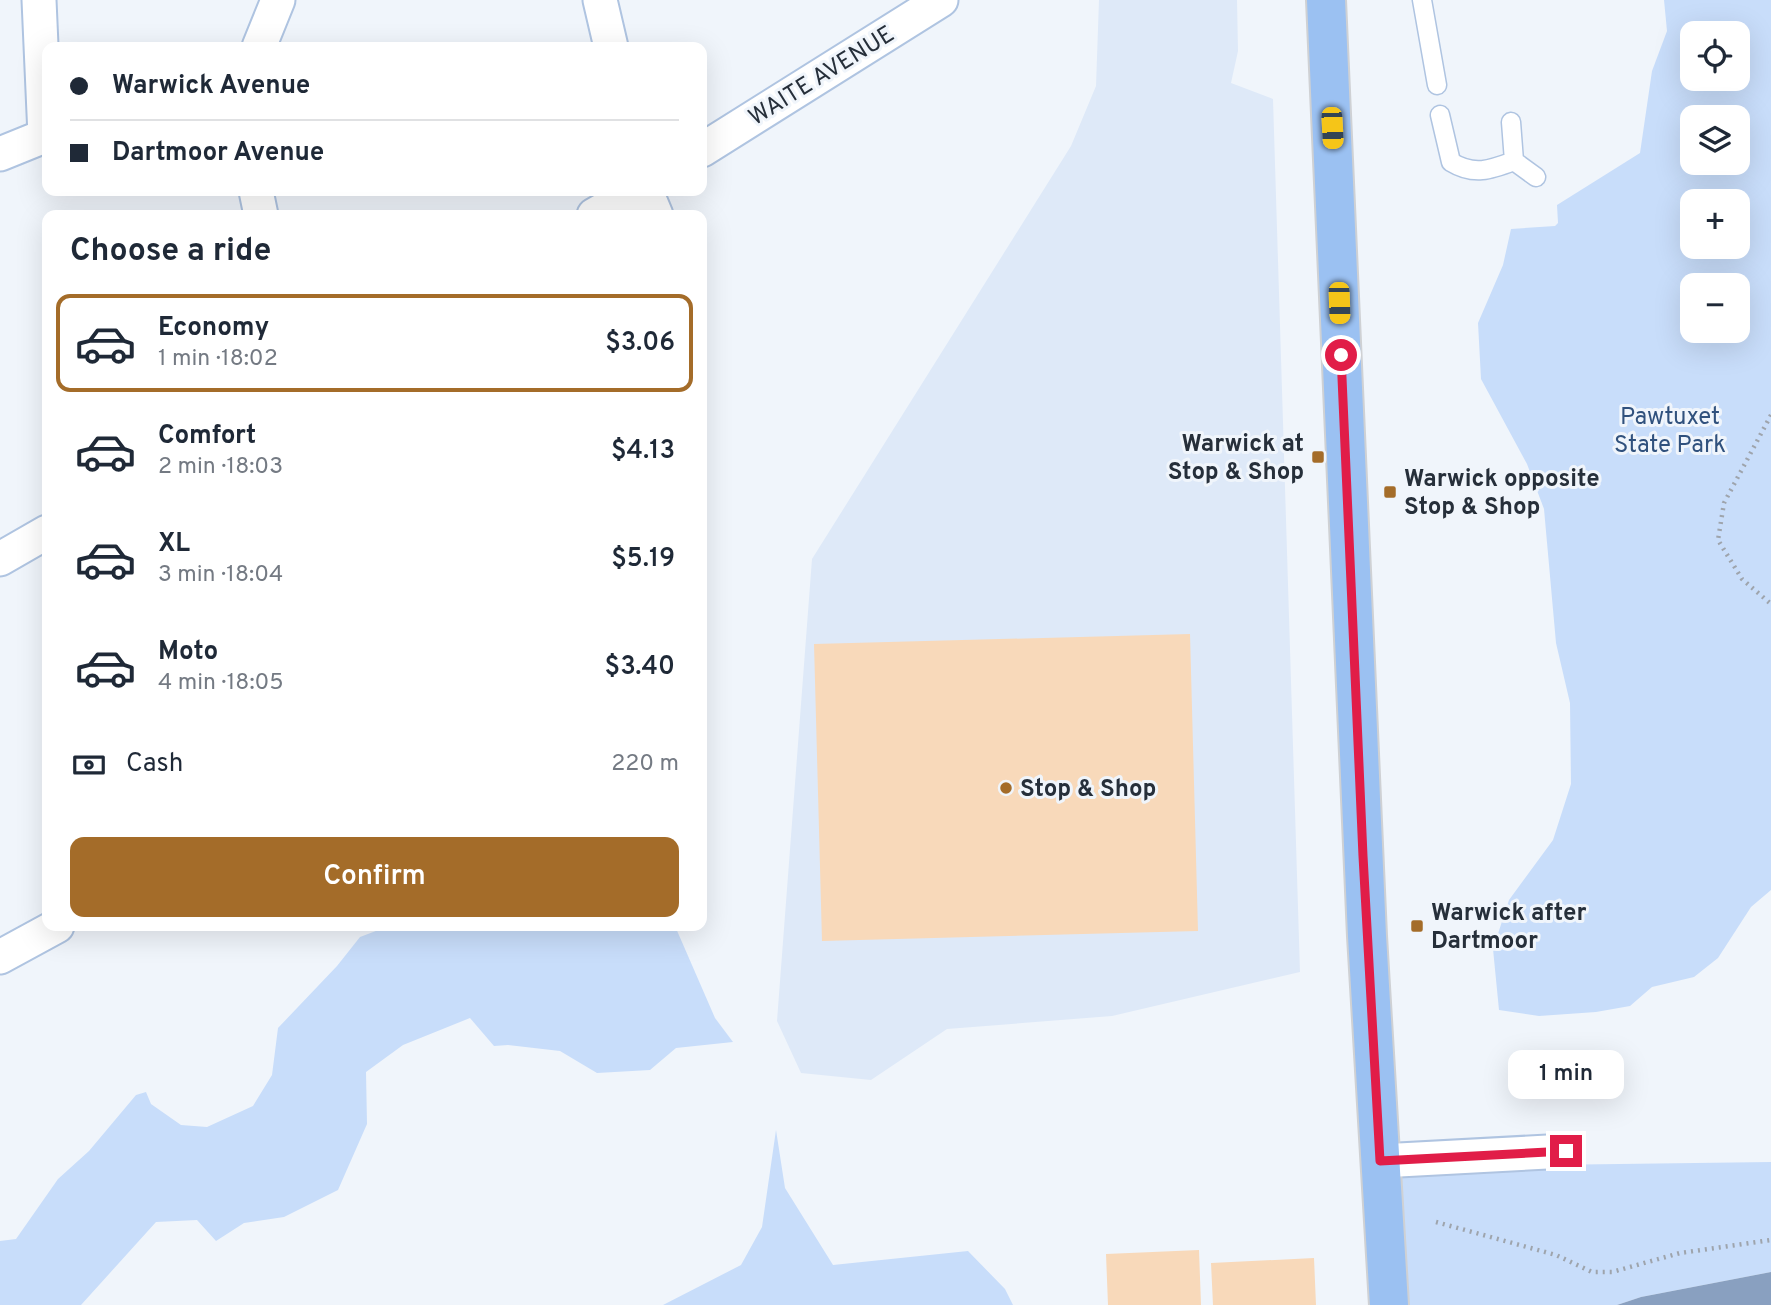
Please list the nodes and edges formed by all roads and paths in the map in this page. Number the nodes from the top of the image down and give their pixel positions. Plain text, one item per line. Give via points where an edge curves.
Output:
1 (39, 0) edge
2 (278, 0) edge
3 (600, 0) edge
4 (941, 0) edge
5 (1326, 0) edge
6 (1422, 0) edge
7 (260, 42) edge
8 (610, 42) edge
9 (42, 58) edge
10 (1437, 85) dead end
11 (1440, 115) dead end
12 (1511, 122) dead end
13 (42, 137) edge
14 (707, 147) edge
15 (0, 154) edge
16 (1514, 161) junction
17 (1536, 177) dead end
18 (627, 196) edge
19 (603, 210) edge
20 (1771, 415) edge
21 (42, 535) edge
22 (0, 559) edge
23 (1771, 604) edge
24 (48, 931) edge
25 (0, 957) edge
26 (1566, 1151) dead end
27 (1380, 1161) junction
28 (1436, 1222) dead end
29 (1771, 1240) edge
30 (1389, 1305) edge

1 - 9 street
2 - 7 street
3 - 8 street
4 - 14 street, WAITE AVENUE
5 - 27 main road
6 - 10 lane
11 - 16 lane via 1451,162 1464,170 1485,172
12 - 16 lane
13 - 15 street
16 - 17 lane
18 - 19 street
20 - 23 path via 1724,503 1718,540 1742,579
21 - 22 street
24 - 25 street
26 - 27 street
27 - 30 main road
28 - 29 path via 1556,1255 1592,1272 1612,1272 1680,1253

